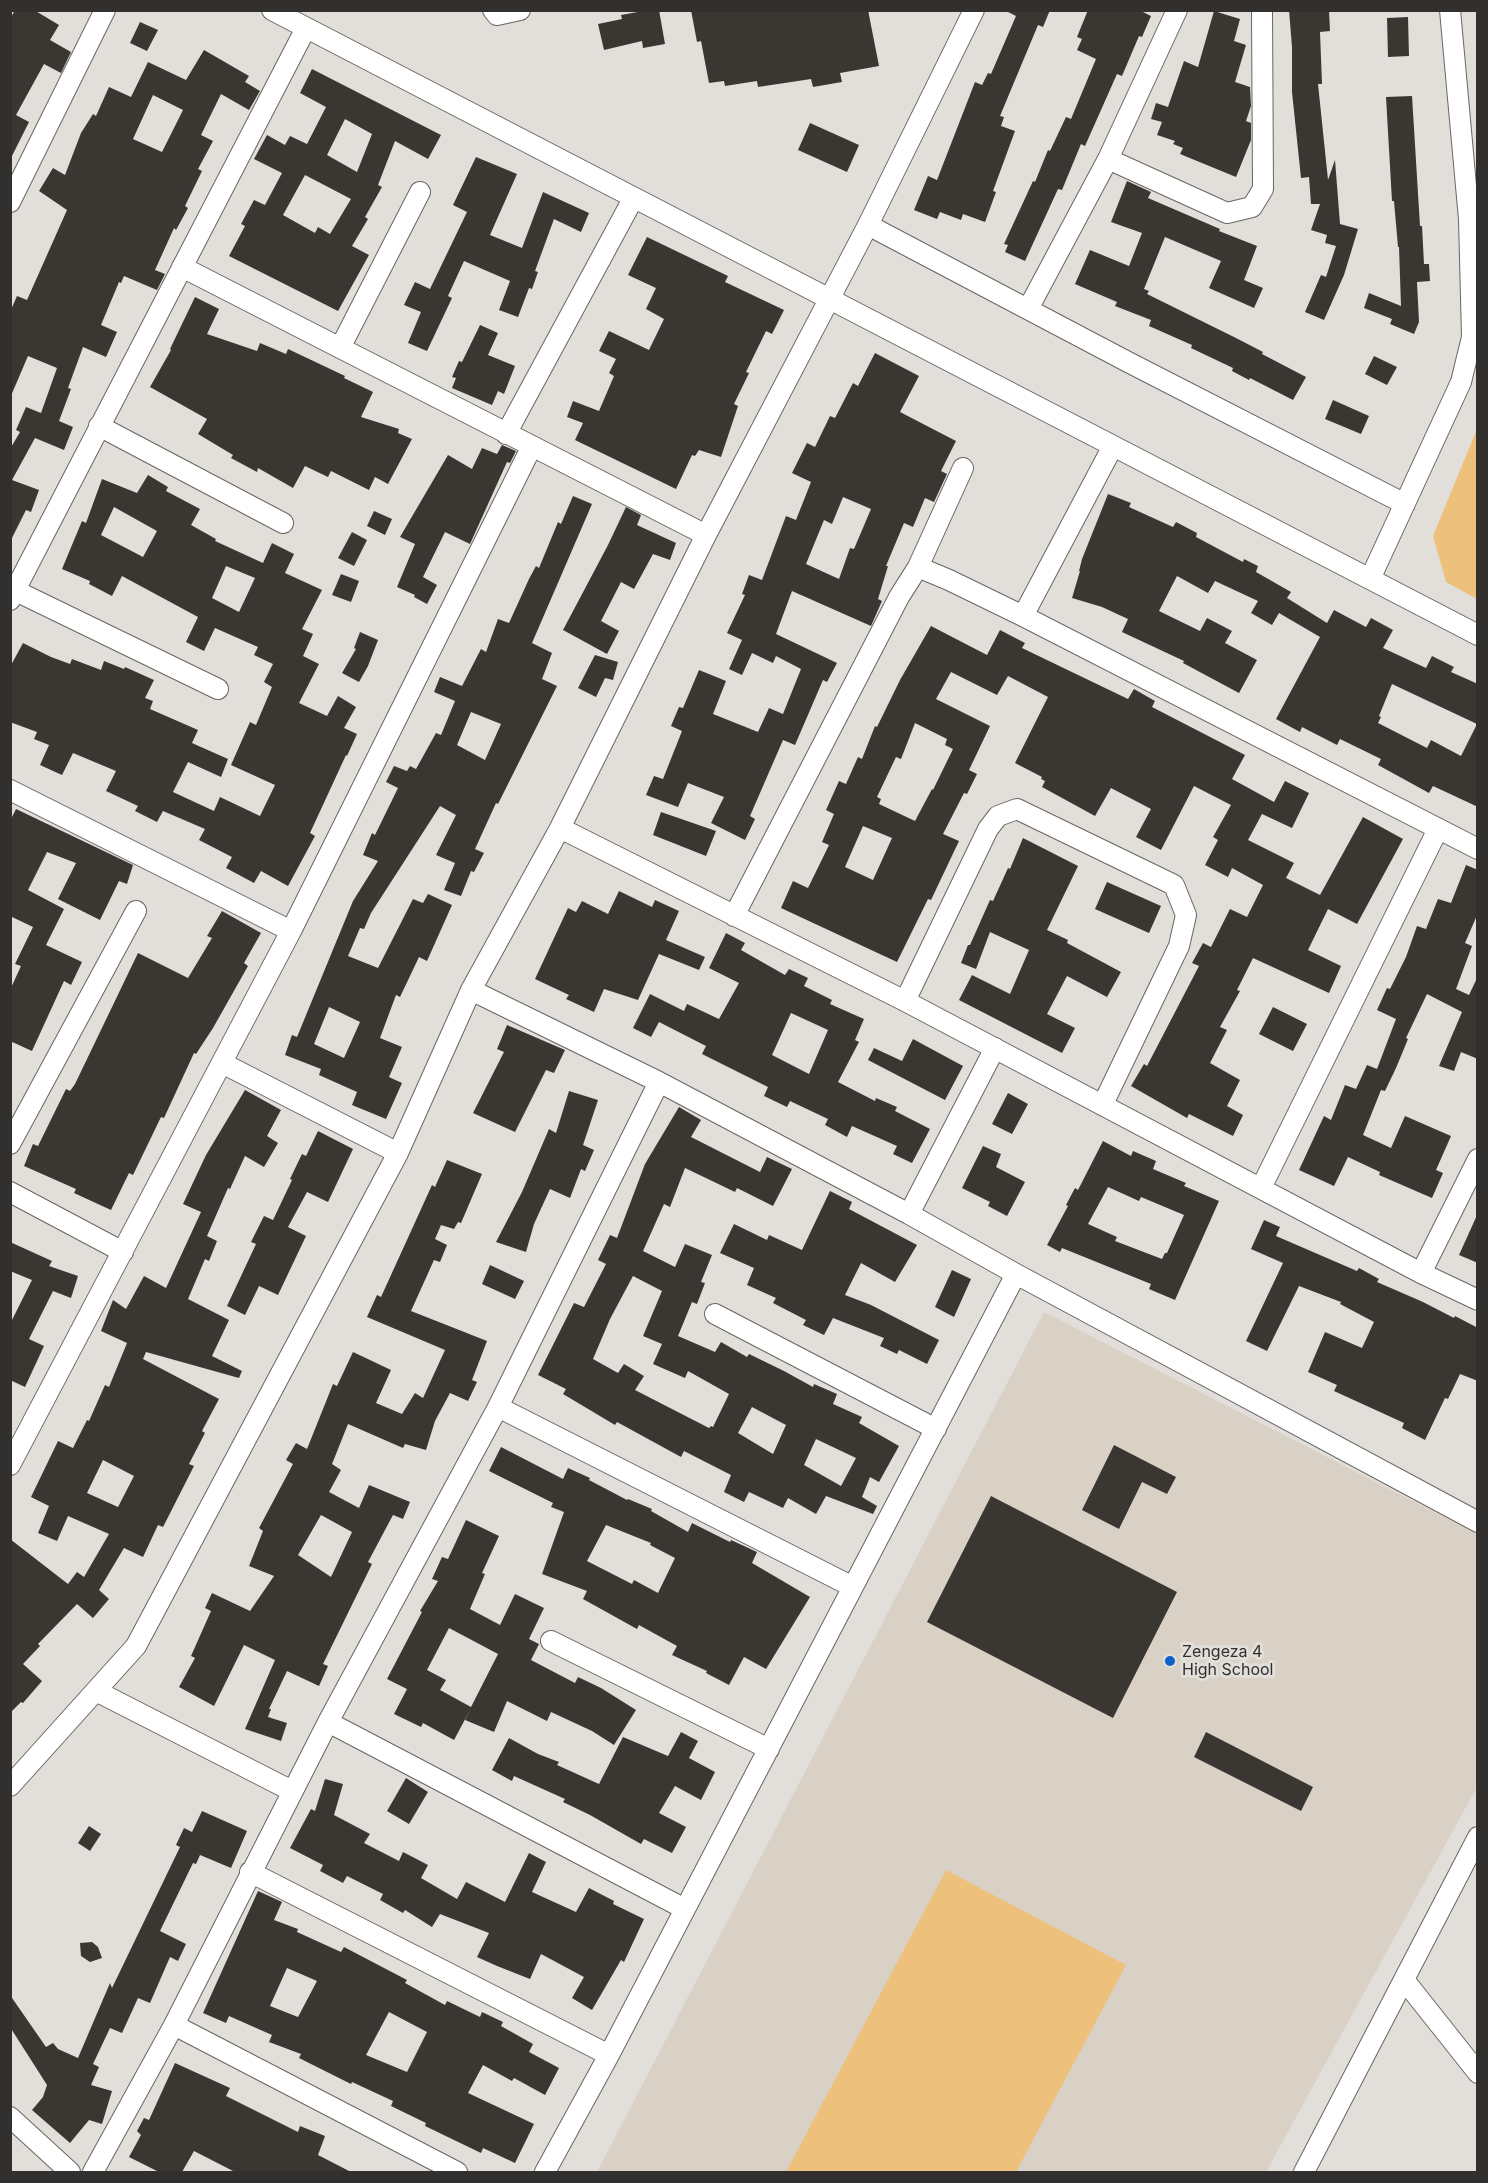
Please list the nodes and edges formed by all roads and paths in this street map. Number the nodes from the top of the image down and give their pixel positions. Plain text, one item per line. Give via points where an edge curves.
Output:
1 (105, 10) edge
2 (272, 10) edge
3 (493, 10) edge
4 (520, 10) edge
5 (974, 10) edge
6 (1177, 10) edge
7 (1262, 10) edge
8 (1450, 10) edge
9 (306, 28) junction
10 (1108, 159) junction
11 (420, 192) dead end
12 (633, 199) junction
13 (10, 202) edge
14 (868, 225) junction
15 (182, 267) junction
16 (829, 298) junction
17 (1028, 309) junction
18 (340, 348) junction
19 (99, 426) junction
20 (506, 434) junction
21 (532, 446) junction
22 (1113, 446) junction
23 (963, 468) dead end
24 (1405, 504) junction
25 (283, 523) dead end
26 (706, 535) junction
27 (918, 567) junction
28 (1370, 579) junction
29 (13, 596) edge
30 (1023, 616) junction
31 (1478, 634) edge
32 (218, 689) dead end
33 (10, 790) edge
34 (560, 828) junction
35 (1438, 829) junction
36 (1478, 849) edge
37 (136, 911) dead end
38 (735, 916) junction
39 (291, 931) junction
40 (471, 990) junction
41 (905, 1001) junction
42 (995, 1048) junction
43 (222, 1063) junction
44 (659, 1083) junction
45 (1103, 1104) junction
46 (10, 1143) edge
47 (398, 1152) junction
48 (1478, 1159) edge
49 (1261, 1188) junction
50 (10, 1192) edge
51 (909, 1214) junction
52 (123, 1252) junction
53 (1421, 1273) junction
54 (1016, 1274) junction
55 (1478, 1300) edge
56 (715, 1314) dead end
57 (498, 1407) junction
58 (936, 1429) junction
59 (10, 1465) edge
60 (1478, 1522) edge
61 (853, 1587) junction
62 (551, 1641) dead end
63 (96, 1691) junction
64 (328, 1722) junction
65 (769, 1749) junction
66 (11, 1785) edge
67 (292, 1791) junction
68 (1478, 1838) edge
69 (250, 1872) junction
70 (685, 1910) junction
71 (1405, 1981) junction
72 (174, 2025) junction
73 (609, 2055) junction
74 (1478, 2073) edge
75 (10, 2117) edge
76 (70, 2172) edge
77 (93, 2172) edge
78 (457, 2172) edge
79 (545, 2172) edge
80 (1304, 2172) edge

1 - 13 street
2 - 9 street
3 - 4 street via 497,15
5 - 14 street
6 - 10 street
7 - 10 street via 1263,189 1252,207 1227,213
8 - 24 street via 1469,219 1472,337 1461,382
9 - 12 street
9 - 15 street
10 - 17 street
11 - 18 street
12 - 16 street
12 - 20 street
14 - 16 street
14 - 17 street
15 - 18 street
15 - 19 street
16 - 22 street
16 - 26 street
17 - 24 street
18 - 20 street
19 - 25 street
19 - 29 street
20 - 21 street
21 - 26 street
21 - 39 street
22 - 28 street
22 - 30 street
23 - 27 street
24 - 28 street
26 - 34 street
27 - 30 street
27 - 38 street
28 - 31 street
29 - 32 street
30 - 35 street
33 - 39 street
34 - 38 street
34 - 40 street
35 - 36 street
35 - 49 street
37 - 46 street
38 - 41 street
39 - 43 street
40 - 44 street
40 - 47 street
41 - 42 street
41 - 45 street via 988,829 998,816 1017,809 1174,885 1186,915 1179,946
42 - 45 street
42 - 51 street
43 - 47 street
43 - 52 street
44 - 51 street
44 - 57 street
45 - 49 street
47 - 63 street via 136,1646
48 - 53 street
49 - 53 street
50 - 52 street
51 - 54 street
52 - 59 street
53 - 55 street
54 - 58 street
54 - 60 street
56 - 58 street
57 - 61 street
57 - 64 street
58 - 61 street
61 - 65 street
62 - 65 street
63 - 66 street
63 - 67 street
64 - 67 street
64 - 70 street
65 - 70 street
67 - 69 street
68 - 71 street
69 - 72 street
69 - 73 street
70 - 73 street
71 - 74 street
71 - 80 street
72 - 77 street
72 - 78 street
73 - 79 street
75 - 76 street

